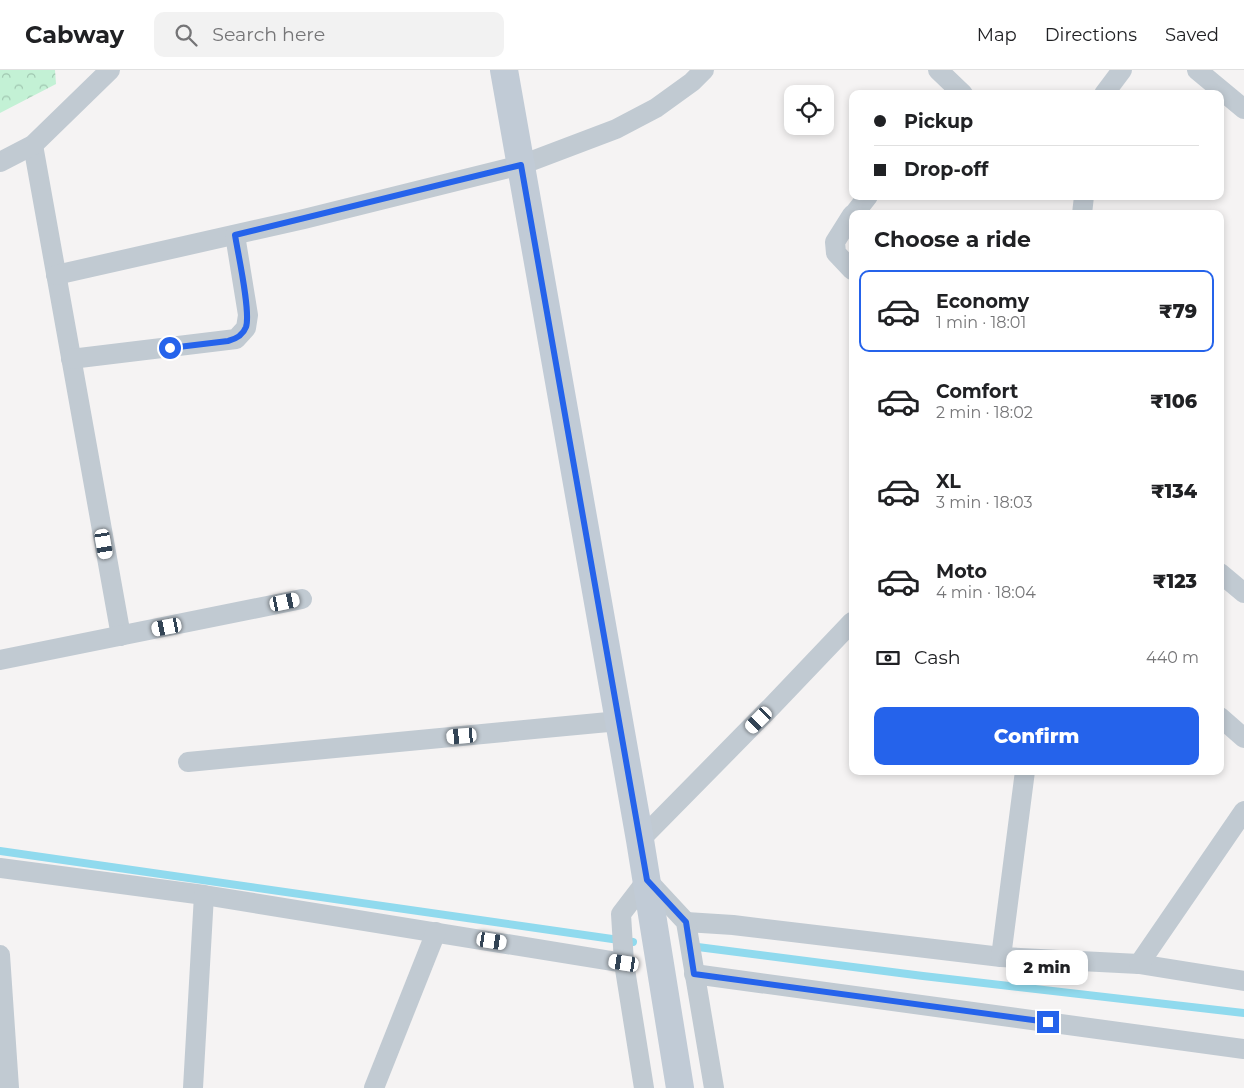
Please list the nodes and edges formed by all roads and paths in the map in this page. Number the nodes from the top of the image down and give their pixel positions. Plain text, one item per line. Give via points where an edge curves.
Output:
1 (110, 70) edge
2 (504, 70) edge
3 (704, 70) edge
4 (938, 70) edge
5 (1122, 70) edge
6 (1197, 70) edge
7 (958, 90) edge
8 (1107, 90) edge
9 (1221, 90) edge
10 (1224, 92) edge
11 (1244, 109) edge
12 (33, 145) junction
13 (0, 162) edge
14 (521, 165) junction
15 (865, 200) edge
16 (856, 210) edge
17 (849, 220) edge
18 (235, 235) junction
19 (849, 267) edge
20 (56, 275) junction
21 (71, 359) junction
22 (1224, 576) edge
23 (1244, 593) edge
24 (302, 599) dead end
25 (849, 625) edge
26 (121, 636) junction
27 (0, 660) edge
28 (1224, 720) edge
29 (620, 721) junction
30 (1244, 738) edge
31 (188, 762) dead end
32 (1024, 775) edge
33 (1244, 811) edge
34 (640, 840) junction
35 (0, 868) edge
36 (647, 880) junction
37 (204, 895) junction
38 (687, 928) junction
39 (436, 932) junction
40 (0, 955) edge
41 (1001, 956) junction
42 (623, 958) junction
43 (1139, 964) junction
44 (693, 966) junction
45 (1244, 981) edge
46 (1244, 1048) edge
47 (9, 1088) edge
48 (193, 1088) edge
49 (374, 1088) edge
50 (644, 1088) edge
51 (680, 1088) edge
52 (714, 1088) edge

1 - 12 street
2 - 14 street
3 - 14 street via 656,108 616,129
4 - 7 street
5 - 8 street
6 - 9 street
10 - 11 street
12 - 13 street
12 - 20 street
14 - 18 street
14 - 29 street
15 - 16 street
17 - 19 street via 835,242 836,253
18 - 20 street
18 - 21 street via 248,315 246,328 236,339
20 - 21 street
21 - 26 street
22 - 23 street
24 - 26 street
25 - 34 street
26 - 27 street
28 - 30 street
29 - 31 street
29 - 34 street
32 - 41 street
33 - 43 street
34 - 36 street
35 - 37 street
36 - 38 street
36 - 42 street via 621,914
36 - 51 street
37 - 39 street
37 - 48 street
38 - 41 street via 743,926
38 - 44 street
39 - 42 street
39 - 49 street
40 - 47 street
41 - 43 street
42 - 50 street
43 - 45 street
44 - 46 street
44 - 52 street

